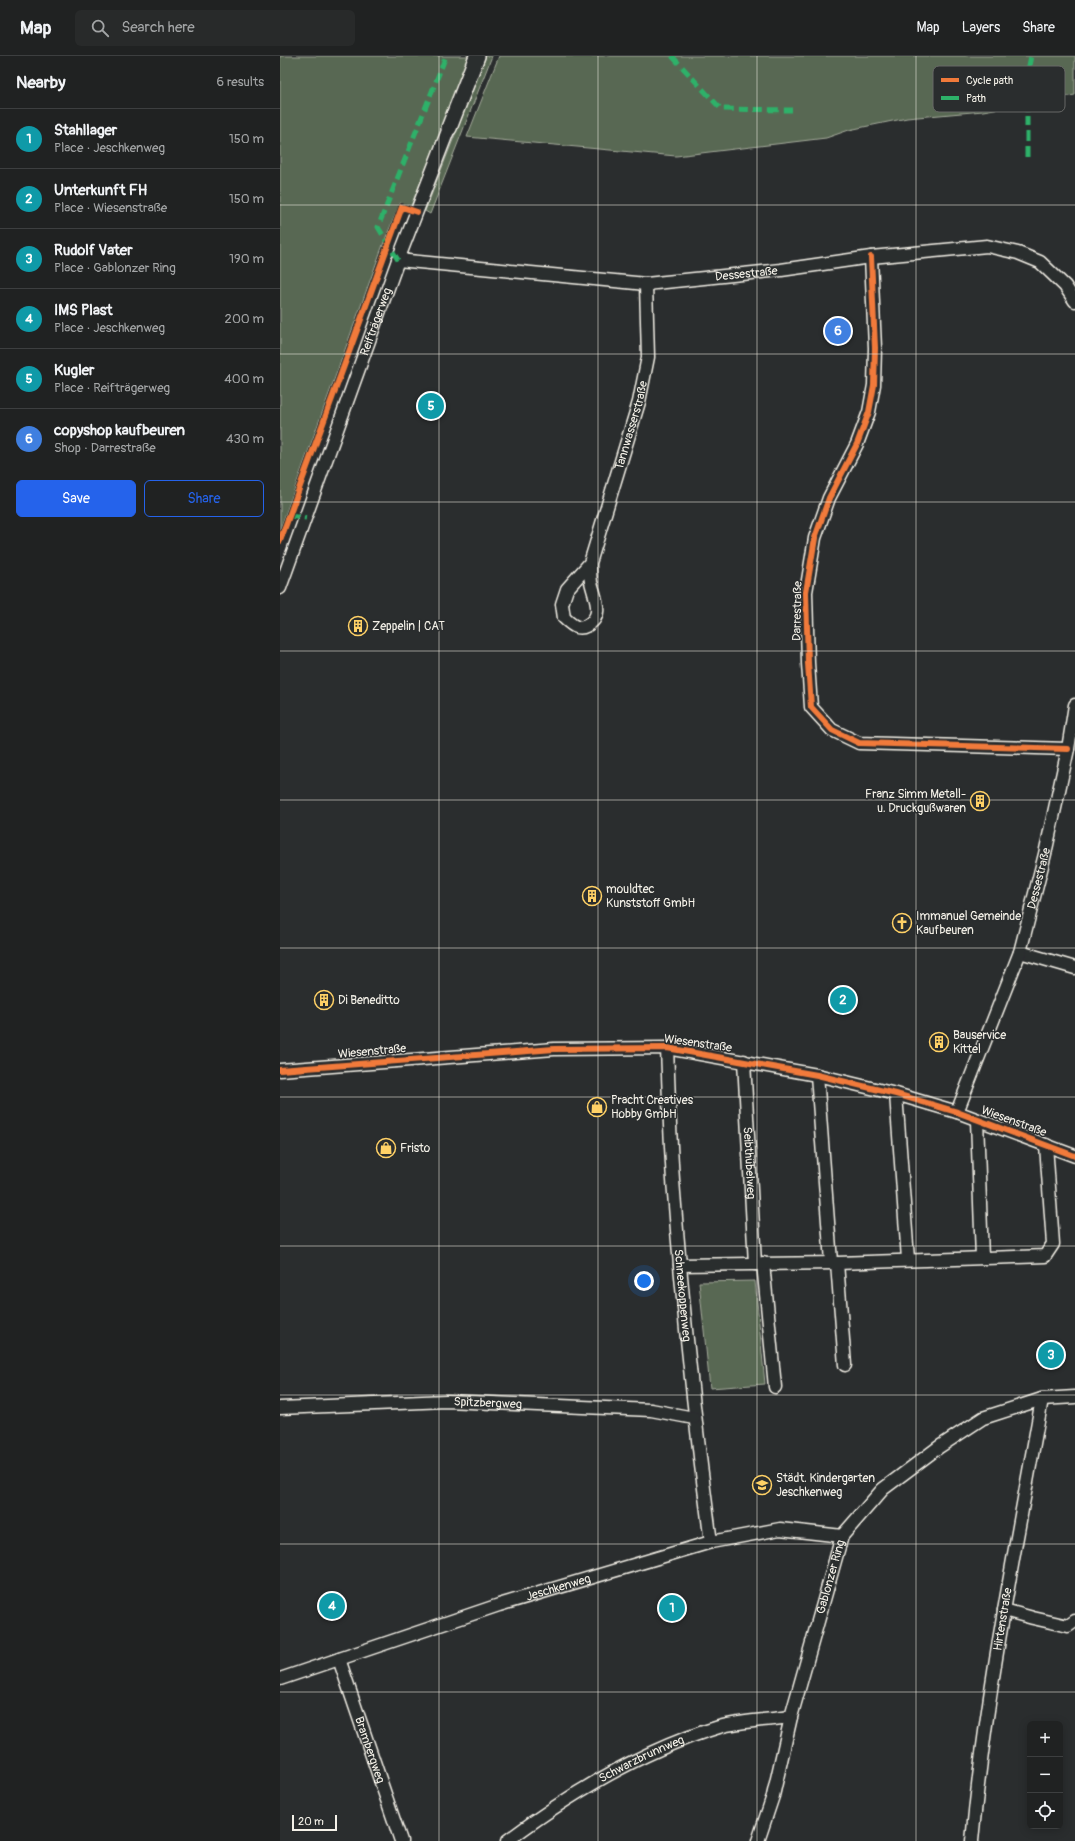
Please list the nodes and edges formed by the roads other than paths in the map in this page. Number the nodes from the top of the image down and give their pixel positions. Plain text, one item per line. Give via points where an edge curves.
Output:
1 (477, 56) edge
2 (449, 128) joint
3 (871, 257) junction
4 (398, 260) junction
5 (646, 284) junction
6 (1075, 302) edge
7 (590, 563) junction
8 (280, 588) edge
9 (1075, 706) edge
10 (1068, 750) junction
11 (1020, 952) junction
12 (1075, 968) edge
13 (667, 1048) junction
14 (744, 1061) junction
15 (280, 1070) edge
16 (817, 1075) junction
17 (896, 1094) junction
18 (957, 1112) junction
19 (977, 1120) junction
20 (1046, 1145) junction
21 (1075, 1156) edge
22 (982, 1258) junction
23 (908, 1259) junction
24 (834, 1262) junction
25 (759, 1264) junction
26 (680, 1265) junction
27 (845, 1365) dead end
28 (775, 1387) dead end
29 (1075, 1397) edge
30 (1042, 1399) junction
31 (280, 1408) edge
32 (694, 1418) junction
33 (842, 1536) junction
34 (711, 1542) junction
35 (1004, 1610) junction
36 (1075, 1621) edge
37 (339, 1659) junction
38 (280, 1679) edge
39 (791, 1717) junction
40 (401, 1841) edge
41 (508, 1841) edge
42 (758, 1841) edge
43 (972, 1841) edge

1 - 2 street, Reifträgerweg
2 - 4 street, Reifträgerweg
3 - 5 street, Dessestraße via 781,270
3 - 6 street, Dessestraße via 987,246 1018,253 1040,262 1065,286
3 - 10 street, Darrestraße via 874,384 868,412 856,444 829,498 815,538 806,592 811,707 832,730 859,743
4 - 5 street, Dessestraße
4 - 8 street, Reifträgerweg
5 - 7 street, Tannwasserstraße via 648,357 639,402
7 - 7 street, Tannwasserstraße via 567,589 562,604 564,618 573,626 583,628 593,622 598,612 591,582
9 - 10 street, Dessestraße
10 - 11 street, Dessestraße via 1036,895
11 - 12 street
11 - 18 street, Dessestraße
13 - 14 street, Wiesenstraße
13 - 15 street, Wiesenstraße via 554,1049
13 - 26 street, Schneekoppenweg
14 - 16 street, Wiesenstraße
14 - 25 street, Seibthübelweg
16 - 17 street, Wiesenstraße
16 - 24 street
17 - 18 street, Wiesenstraße
17 - 23 street
18 - 19 street, Wiesenstraße
19 - 20 street, Wiesenstraße
19 - 22 street
20 - 21 street, Wiesenstraße
20 - 22 street via 1053,1244 1045,1256
22 - 23 street
23 - 24 street
24 - 25 street
24 - 27 street
25 - 26 street
25 - 28 street, Seibthübelweg
26 - 32 street, Schneekoppenweg
29 - 30 street, Gablonzer Ring
30 - 33 street, Gablonzer Ring via 983,1418 939,1447 883,1489
30 - 35 street, Hirtenstraße
31 - 32 street, Spitzbergweg via 446,1401 651,1410
32 - 34 street, Schneekoppenweg
33 - 34 street, Jeschkenweg via 780,1529
33 - 39 street, Gablonzer Ring
34 - 37 street, Jeschkenweg via 499,1605
35 - 36 street via 1068,1626
35 - 43 street, Hirtenstraße via 980,1763
37 - 38 street, Jeschkenweg
37 - 40 street, Brambergweg
39 - 41 street, Schwarzbrunnweg via 720,1726 646,1754 580,1791
39 - 42 street, Gablonzer Ring via 773,1796

